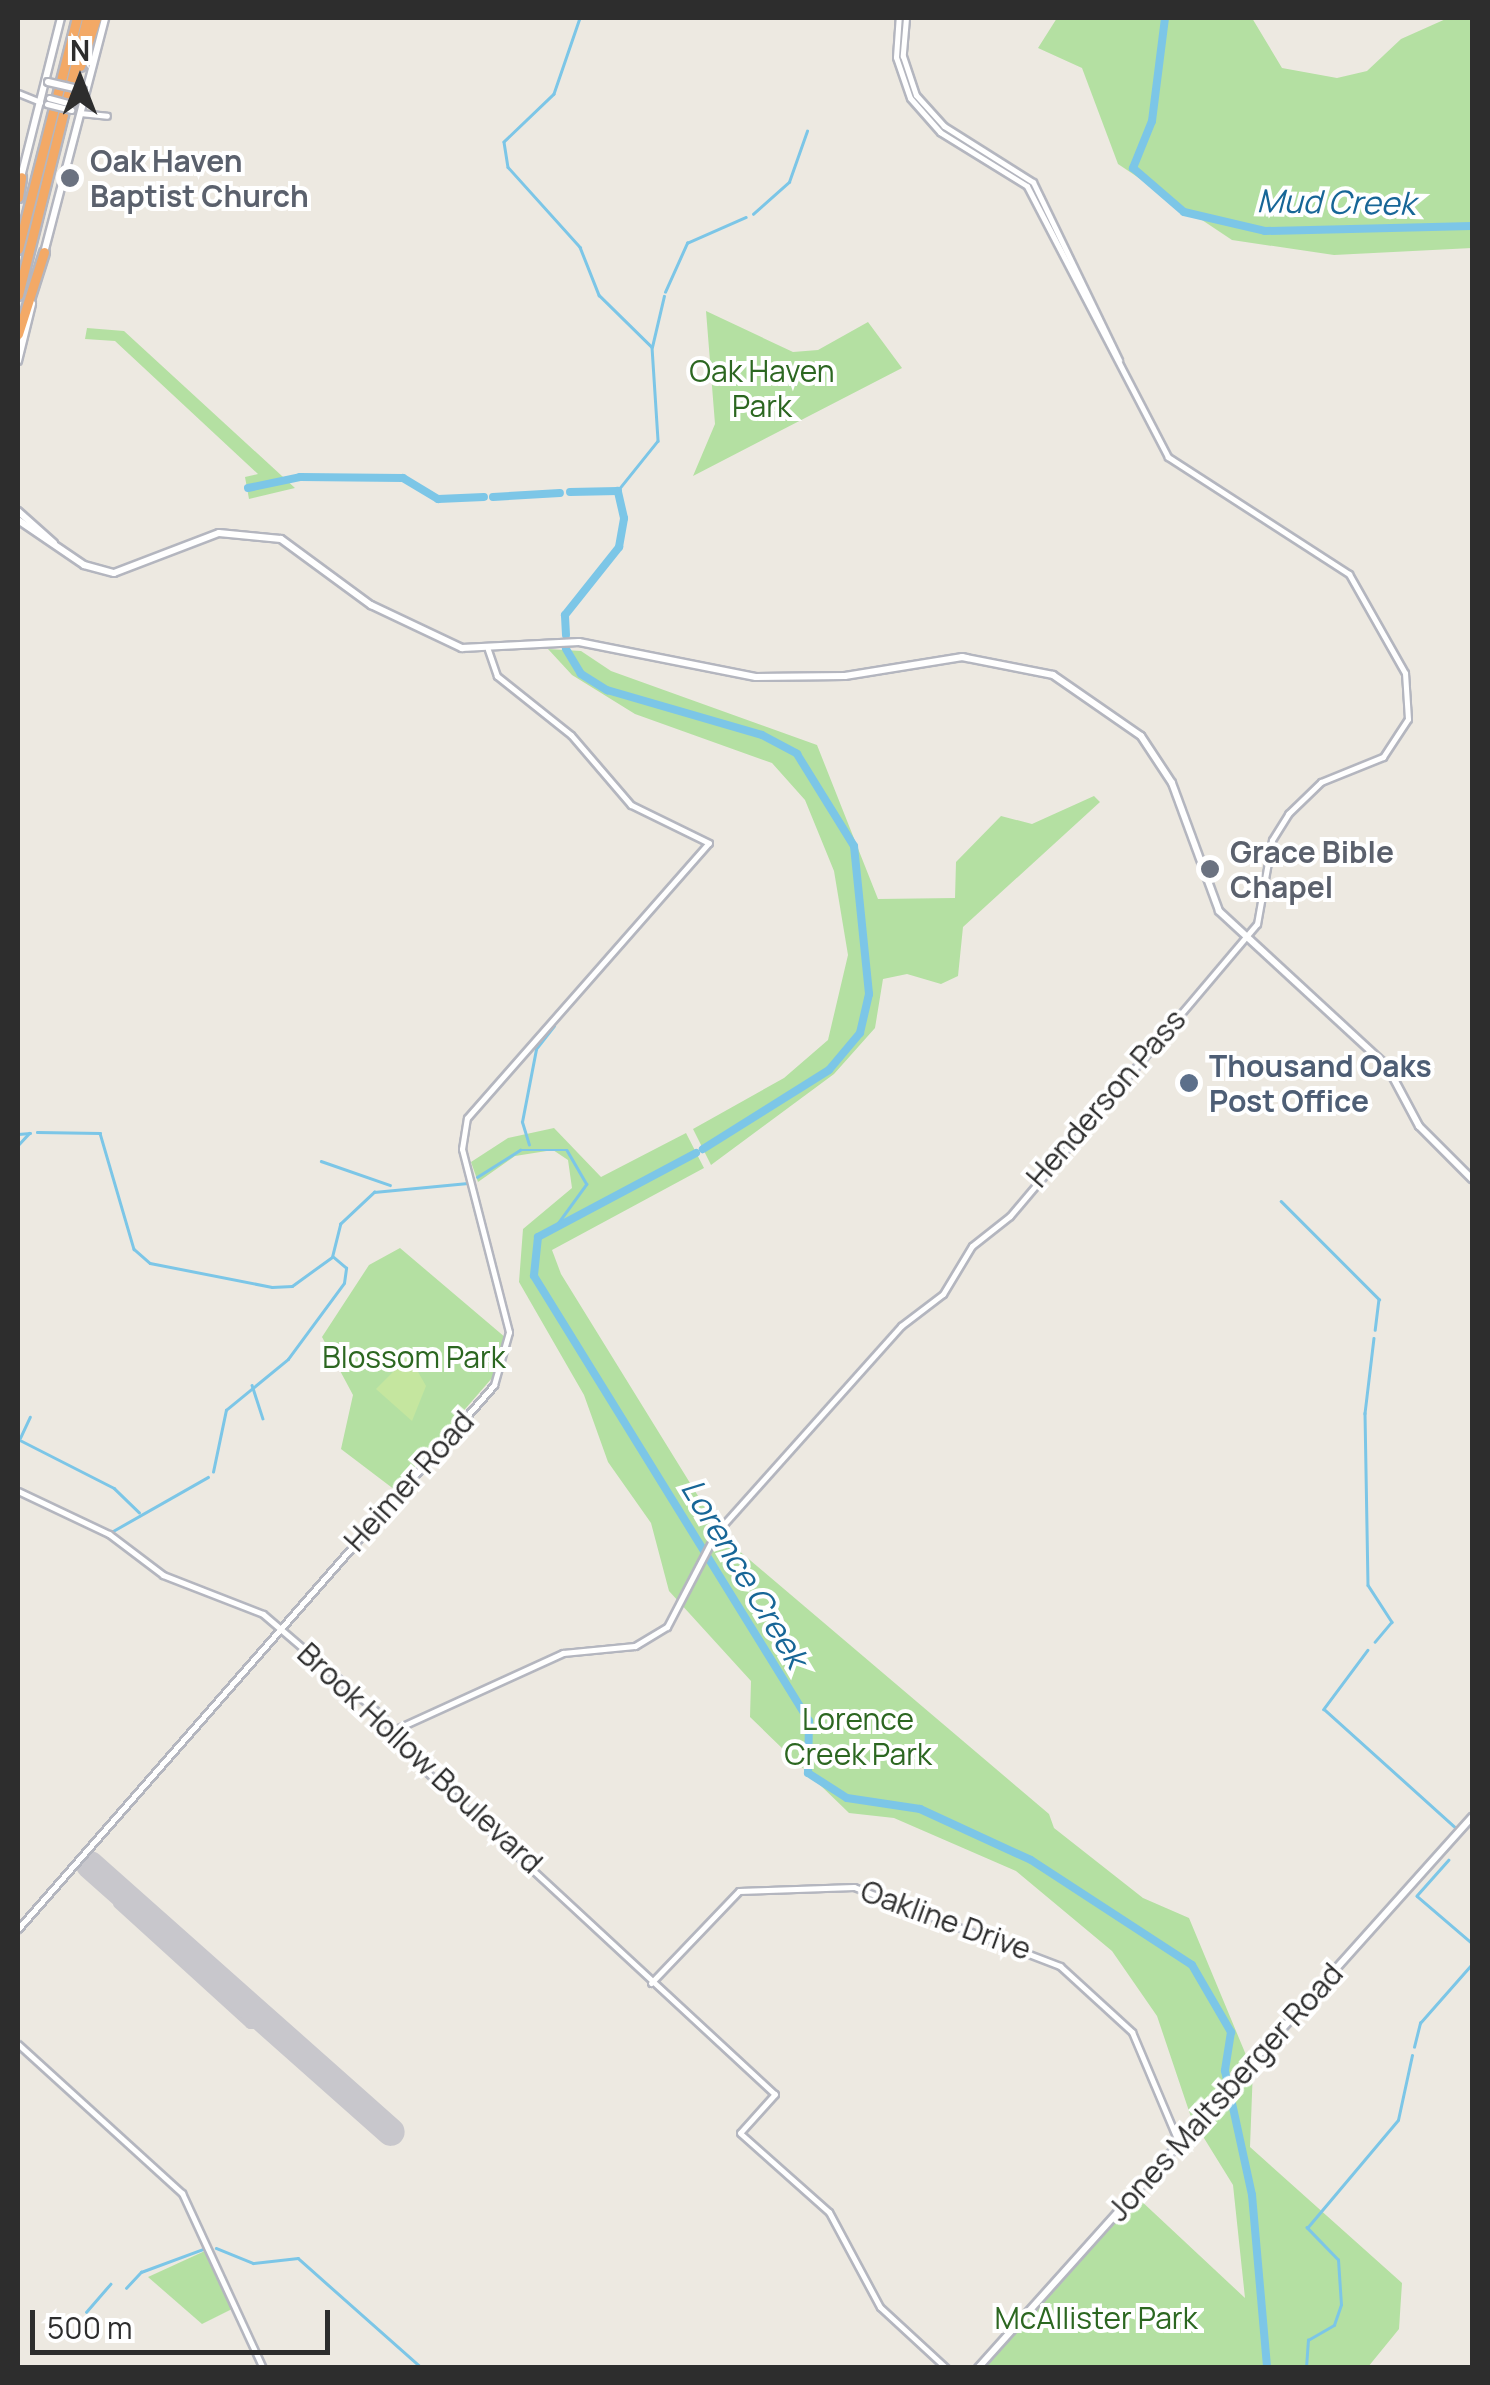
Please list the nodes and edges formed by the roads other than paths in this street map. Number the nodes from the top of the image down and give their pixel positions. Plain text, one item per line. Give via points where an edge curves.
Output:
1 (61, 18) edge
2 (74, 18) edge
3 (87, 18) edge
4 (96, 18) edge
5 (105, 18) edge
6 (902, 18) edge
7 (48, 70) junction
8 (71, 81) junction
9 (89, 82) junction
10 (18, 94) edge
11 (44, 100) junction
12 (81, 110) junction
13 (107, 116) dead end
14 (21, 177) joint
15 (18, 194) edge
16 (18, 249) edge
17 (44, 252) junction
18 (18, 295) edge
19 (18, 334) edge
20 (18, 361) edge
21 (18, 510) edge
22 (18, 520) edge
23 (58, 548) junction
24 (488, 650) junction
25 (1245, 939) junction
26 (1472, 1178) edge
27 (18, 1491) edge
28 (280, 1626) junction
29 (394, 1730) junction
30 (1472, 1816) edge
31 (18, 1929) edge
32 (651, 1983) junction
33 (18, 2044) edge
34 (1179, 2142) junction
35 (263, 2368) edge
36 (946, 2368) edge
37 (978, 2368) edge

1 - 7 main road
2 - 16 highway
3 - 8 highway
4 - 8 highway
5 - 9 main road
6 - 25 street, Henderson Pass via 903,56 916,95 944,126 1033,182 1174,463 1349,574 1409,688 1406,726 1389,752 1317,785 1283,820 1267,903
7 - 9 main road, bridge via 48,82 83,90
7 - 11 main road
8 - 18 highway
9 - 12 main road
10 - 11 street
11 - 12 street, bridge
11 - 14 main road
12 - 13 street
12 - 17 main road
14 - 15 highway
17 - 19 highway
17 - 20 main road
21 - 23 main road
22 - 23 main road
23 - 24 main road via 122,573 206,536 267,535 310,553 386,614 454,646
24 - 25 main road via 579,642 756,677 845,676 962,657 1040,670 1108,705 1154,752 1182,806 1206,888
24 - 28 street, Heimer Road via 497,676 571,734 631,805 709,843 469,1113 462,1149 486,1221 488,1277 508,1327 505,1365
25 - 26 main road via 1388,1066 1419,1126
25 - 29 street, Henderson Pass via 1010,1216 972,1246 938,1300 902,1326 714,1536 685,1596 645,1642 564,1653
27 - 28 street, Brook Hollow Boulevard via 108,1534 163,1575
28 - 29 street, Brook Hollow Boulevard
28 - 31 street, Heimer Road
29 - 32 street, Brook Hollow Boulevard via 416,1762
30 - 34 main road, Jones Maltsberger Road
32 - 34 street, Oakline Drive via 739,1890 854,1886 1060,1966 1136,2038
32 - 36 street, Brook Hollow Boulevard via 775,2094 740,2133 829,2212 880,2307
33 - 35 street via 182,2193
34 - 37 main road, Jones Maltsberger Road

